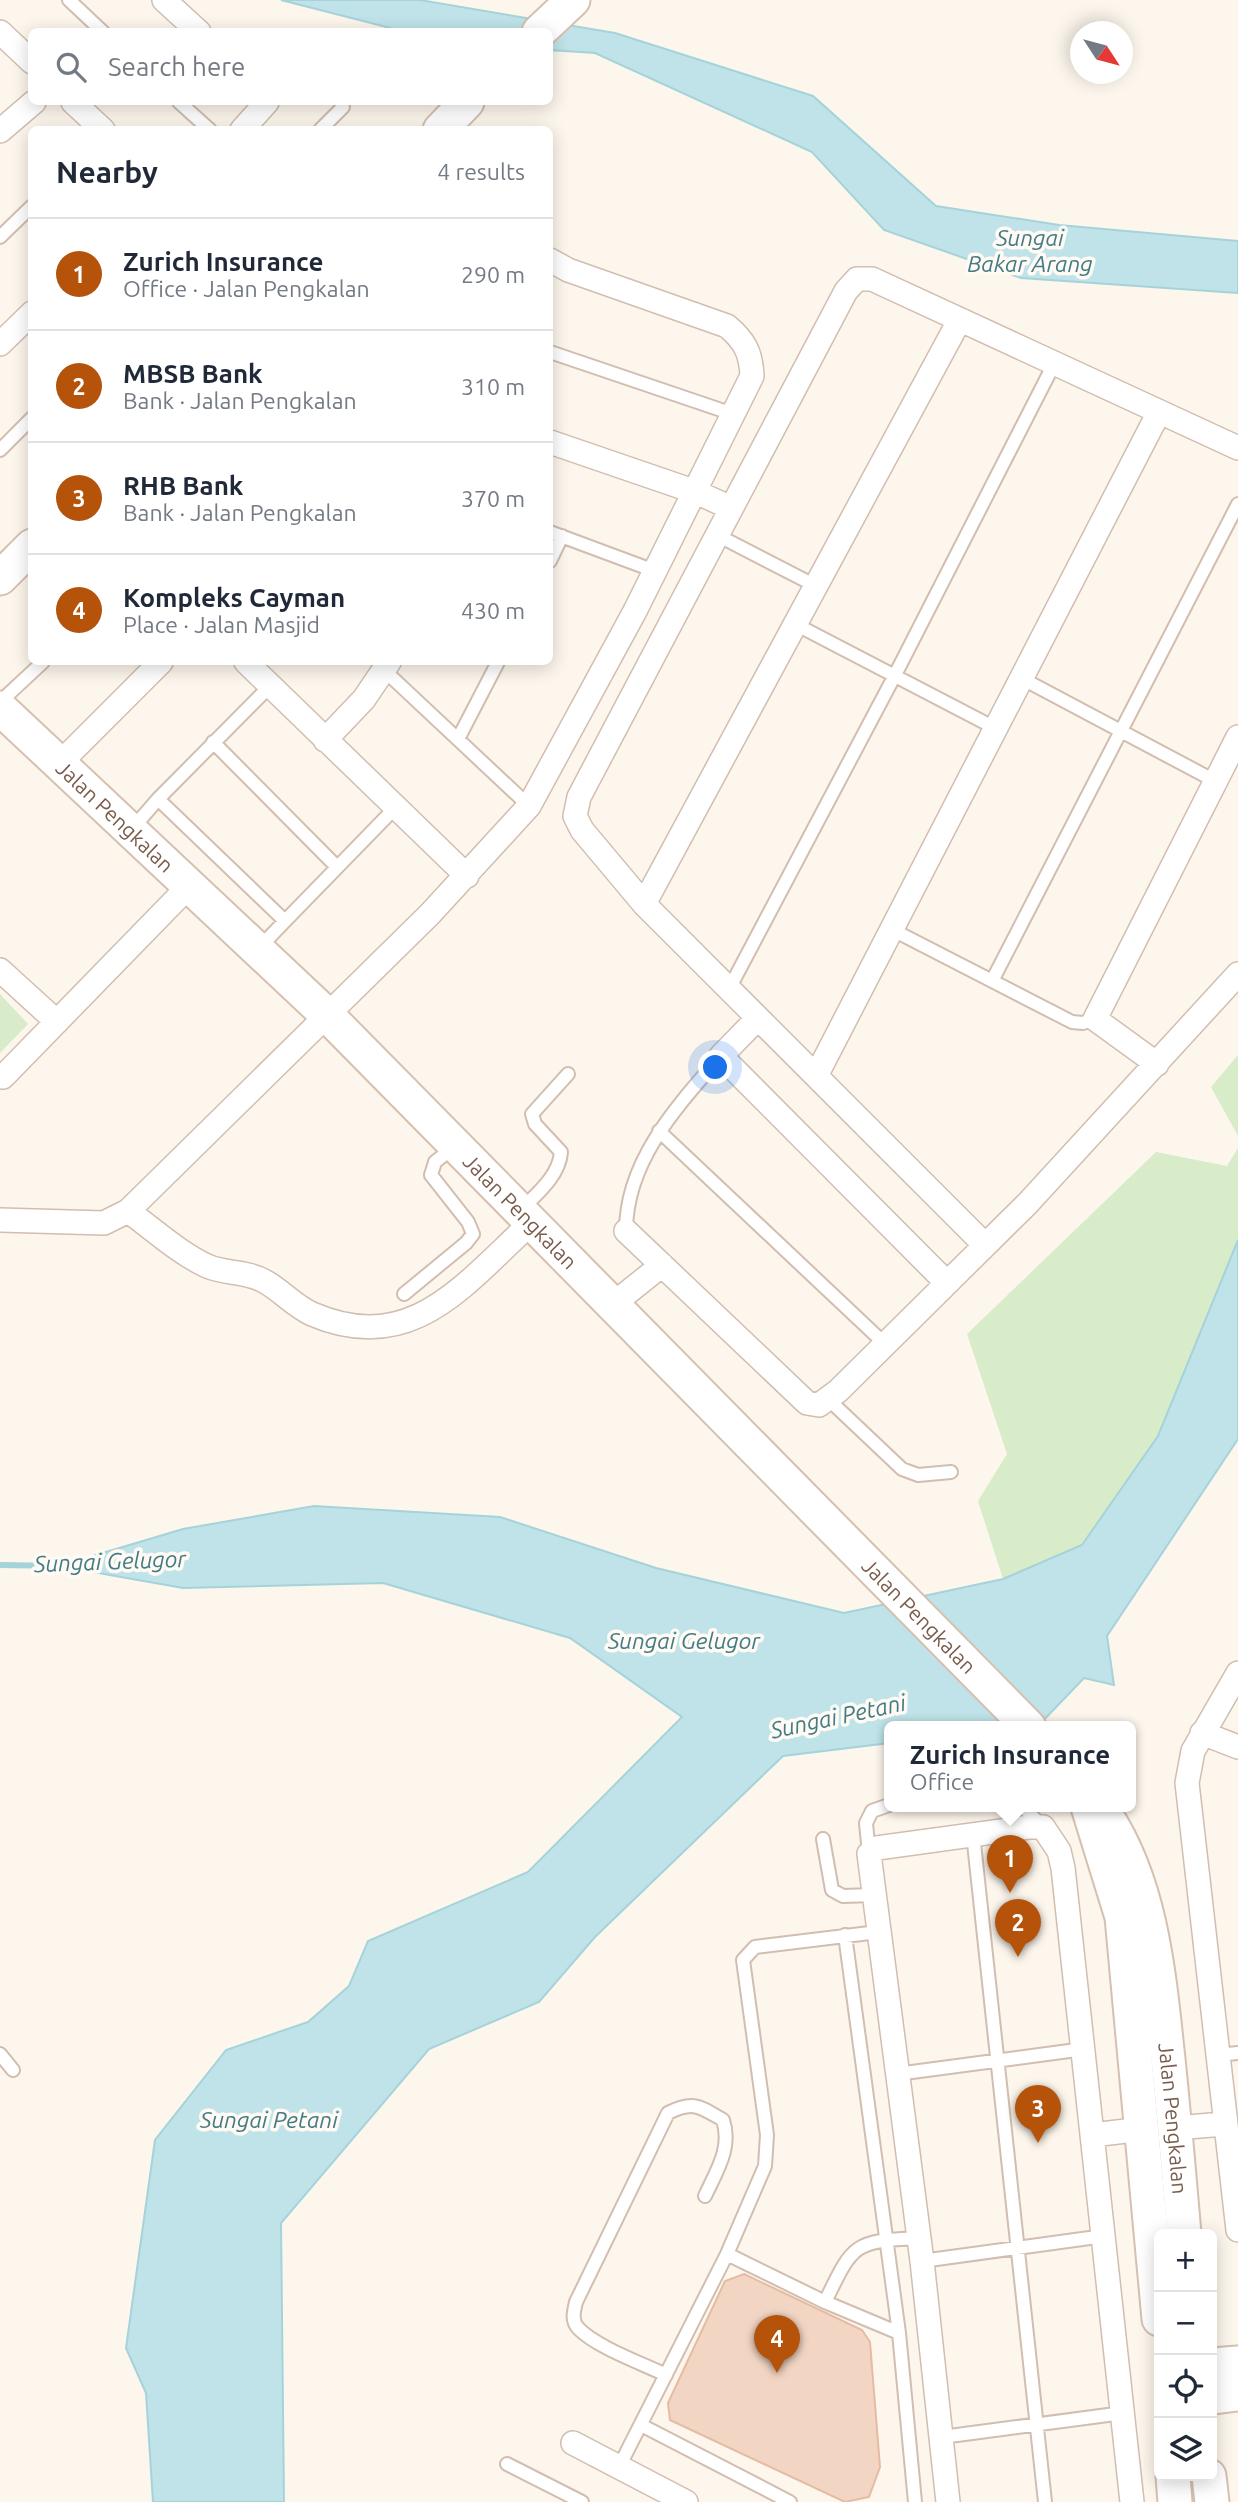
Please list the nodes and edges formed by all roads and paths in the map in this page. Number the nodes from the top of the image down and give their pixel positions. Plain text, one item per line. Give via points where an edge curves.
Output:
1 (69, 0) edge
2 (164, 0) edge
3 (99, 28) edge
4 (195, 28) edge
5 (0, 34) edge
6 (28, 58) edge
7 (30, 105) edge
8 (76, 105) edge
9 (182, 105) edge
10 (264, 105) edge
11 (464, 105) edge
12 (343, 107) dead end
13 (99, 126) edge
14 (206, 126) edge
15 (246, 126) edge
16 (324, 126) edge
17 (444, 126) edge
18 (0, 131) edge
19 (28, 210) edge
20 (0, 237) edge
21 (553, 262) edge
22 (28, 317) edge
23 (959, 321) junction
24 (0, 344) edge
25 (553, 353) edge
26 (1054, 364) junction
27 (1159, 412) junction
28 (733, 415) junction
29 (28, 422) edge
30 (553, 443) edge
31 (1238, 448) edge
32 (0, 450) edge
33 (696, 492) junction
34 (1238, 504) edge
35 (731, 508) junction
36 (556, 534) edge
37 (717, 535) junction
38 (28, 549) edge
39 (655, 571) junction
40 (0, 578) edge
41 (816, 586) junction
42 (795, 624) junction
43 (41, 665) edge
44 (158, 665) edge
45 (249, 665) edge
46 (496, 665) edge
47 (387, 666) edge
48 (895, 675) junction
49 (1021, 678) junction
50 (270, 686) junction
51 (0, 702) edge
52 (0, 708) edge
53 (995, 727) junction
54 (1120, 733) junction
55 (1238, 737) edge
56 (458, 739) junction
57 (325, 740) junction
58 (213, 742) junction
59 (60, 763) junction
60 (1215, 781) junction
61 (158, 799) junction
62 (528, 806) junction
63 (396, 807) junction
64 (131, 830) junction
65 (337, 867) junction
66 (467, 876) junction
67 (190, 885) junction
68 (644, 904) junction
69 (285, 921) junction
70 (891, 929) junction
71 (257, 949) junction
72 (0, 970) edge
73 (1238, 974) edge
74 (992, 981) junction
75 (729, 989) junction
76 (327, 1015) junction
77 (758, 1018) junction
78 (1095, 1019) junction
79 (56, 1021) junction
80 (721, 1056) junction
81 (1157, 1064) junction
82 (568, 1074) dead end
83 (816, 1076) junction
84 (3, 1077) dead end
85 (659, 1131) junction
86 (455, 1146) junction
87 (128, 1211) junction
88 (525, 1217) junction
89 (0, 1220) edge
90 (626, 1231) joint
91 (985, 1245) junction
92 (662, 1265) junction
93 (947, 1283) junction
94 (404, 1294) dead end
95 (612, 1306) junction
96 (886, 1344) junction
97 (828, 1399) junction
98 (951, 1472) dead end
99 (1238, 1673) edge
100 (1023, 1721) edge
101 (1202, 1733) junction
102 (1238, 1747) edge
103 (884, 1807) edge
104 (1028, 1812) edge
105 (1090, 1812) edge
106 (1103, 1812) edge
107 (1043, 1827) junction
108 (973, 1834) junction
109 (823, 1839) dead end
110 (869, 1854) junction
111 (873, 1895) junction
112 (878, 1931) junction
113 (845, 1935) junction
114 (1084, 2049) junction
115 (0, 2054) edge
116 (1227, 2054) edge
117 (998, 2061) junction
118 (13, 2070) dead end
119 (897, 2074) junction
120 (1224, 2124) junction
121 (1159, 2128) junction
122 (1092, 2135) junction
123 (705, 2196) dead end
124 (1183, 2229) edge
125 (1238, 2230) edge
126 (1104, 2236) junction
127 (919, 2238) junction
128 (887, 2239) junction
129 (1018, 2248) junction
130 (727, 2254) junction
131 (922, 2261) junction
132 (1159, 2292) edge
133 (825, 2302) junction
134 (899, 2333) junction
135 (1238, 2363) edge
136 (1217, 2365) edge
137 (666, 2375) junction
138 (1238, 2394) edge
139 (1217, 2396) edge
140 (1123, 2413) junction
141 (1036, 2424) junction
142 (641, 2425) junction
143 (942, 2437) junction
144 (573, 2442) dead end
145 (507, 2464) dead end
146 (619, 2467) junction
147 (1173, 2481) edge
148 (1210, 2481) edge
149 (582, 2502) edge
150 (686, 2502) edge
151 (790, 2502) edge
152 (915, 2502) edge
153 (948, 2502) edge
154 (1045, 2502) edge
155 (1132, 2502) edge
156 (1175, 2502) edge
157 (1212, 2502) edge

1 - 3 lane
2 - 4 street
5 - 6 street
7 - 18 street
8 - 13 street
9 - 14 lane
10 - 15 street
11 - 17 main road
12 - 16 lane
19 - 20 lane
21 - 28 street via 727,326 742,338 751,357 752,376
22 - 24 street
23 - 26 street
23 - 35 street via 872,279 856,279
23 - 41 street
25 - 28 lane
26 - 27 street
26 - 48 lane
27 - 31 street
27 - 49 street
28 - 33 street
29 - 32 lane
30 - 33 street
33 - 35 street
33 - 39 street
34 - 54 lane
35 - 37 street
36 - 39 lane
37 - 41 lane
37 - 68 street via 579,797 575,816
38 - 40 main road
39 - 62 street
41 - 42 street
42 - 48 lane
42 - 68 street
43 - 51 lane
44 - 59 street
45 - 50 street
46 - 56 lane
47 - 56 lane
47 - 57 street via 364,699
48 - 53 lane
48 - 75 lane
49 - 53 street
49 - 54 lane
50 - 57 street
50 - 58 lane
52 - 59 main road, Jalan Pengkalan
53 - 70 street
54 - 60 lane
54 - 74 lane
55 - 60 street
56 - 62 lane
57 - 63 street
58 - 61 lane
58 - 65 lane
59 - 64 main road, Jalan Pengkalan
60 - 78 street
61 - 64 lane
61 - 69 lane
62 - 66 street
63 - 65 lane
63 - 66 street
64 - 67 main road, Jalan Pengkalan
65 - 69 lane
66 - 76 street
67 - 71 main road, Jalan Pengkalan
67 - 79 street
68 - 75 street
69 - 71 lane
70 - 74 lane
70 - 83 street
71 - 76 main road, Jalan Pengkalan
72 - 79 street
73 - 81 street
74 - 78 lane via 1072,1022
75 - 77 street
76 - 86 main road, Jalan Pengkalan
76 - 87 street
77 - 80 street
77 - 83 street
78 - 81 street
79 - 84 street
80 - 85 lane
80 - 93 street
81 - 91 street
82 - 88 lane via 532,1114 535,1124 561,1152 560,1163
83 - 91 street
85 - 90 lane via 631,1187
85 - 96 lane
86 - 88 main road, Jalan Pengkalan
86 - 94 lane via 435,1162 431,1175 473,1234
87 - 88 street via 204,1265 262,1279 311,1314 350,1326 377,1328 418,1318 451,1297
87 - 89 street via 104,1223
88 - 95 main road, Jalan Pengkalan
90 - 92 street
91 - 93 street
92 - 95 street
92 - 97 street via 807,1403 818,1405
93 - 96 street
95 - 100 main road, Jalan Pengkalan
96 - 97 street
97 - 98 lane via 902,1469 918,1475
99 - 101 street
101 - 102 street
101 - 116 street via 1188,1767 1188,1810
103 - 110 lane via 872,1811 866,1824
104 - 107 lane
105 - 121 main road, Jalan Pengkalan via 1122,1917
106 - 121 main road, Jalan Pengkalan via 1123,1841 1147,1917 1161,2002
107 - 108 street
107 - 114 street via 1059,1851 1063,1868
108 - 110 street via 877,1848
108 - 117 lane
109 - 111 lane via 832,1891 844,1896
110 - 111 street
111 - 112 street
112 - 113 lane
112 - 119 street
113 - 128 lane
113 - 130 lane via 755,1947 744,1959 768,2150
114 - 117 lane
114 - 122 street
115 - 118 lane
116 - 120 street
117 - 119 lane
117 - 129 lane
119 - 127 street
120 - 121 street
120 - 125 street
121 - 122 street
121 - 124 main road, Jalan Pengkalan
121 - 132 main road, Jalan Pengkalan
122 - 126 street
123 - 137 lane via 728,2143 727,2131 723,2120 700,2106 686,2104 668,2113 576,2302 573,2316 577,2327
126 - 129 lane
126 - 140 street
127 - 128 lane
127 - 131 street
128 - 133 lane via 853,2250
128 - 134 lane
129 - 131 lane
129 - 141 lane
130 - 133 lane
130 - 137 lane
131 - 143 street
133 - 134 lane
134 - 152 lane
135 - 136 main road
137 - 142 lane
138 - 139 main road
140 - 141 lane
140 - 155 street
141 - 143 lane
141 - 154 lane
142 - 146 lane
142 - 151 lane
143 - 153 street
144 - 146 street
145 - 149 lane
146 - 150 street
147 - 156 main road
148 - 157 main road

